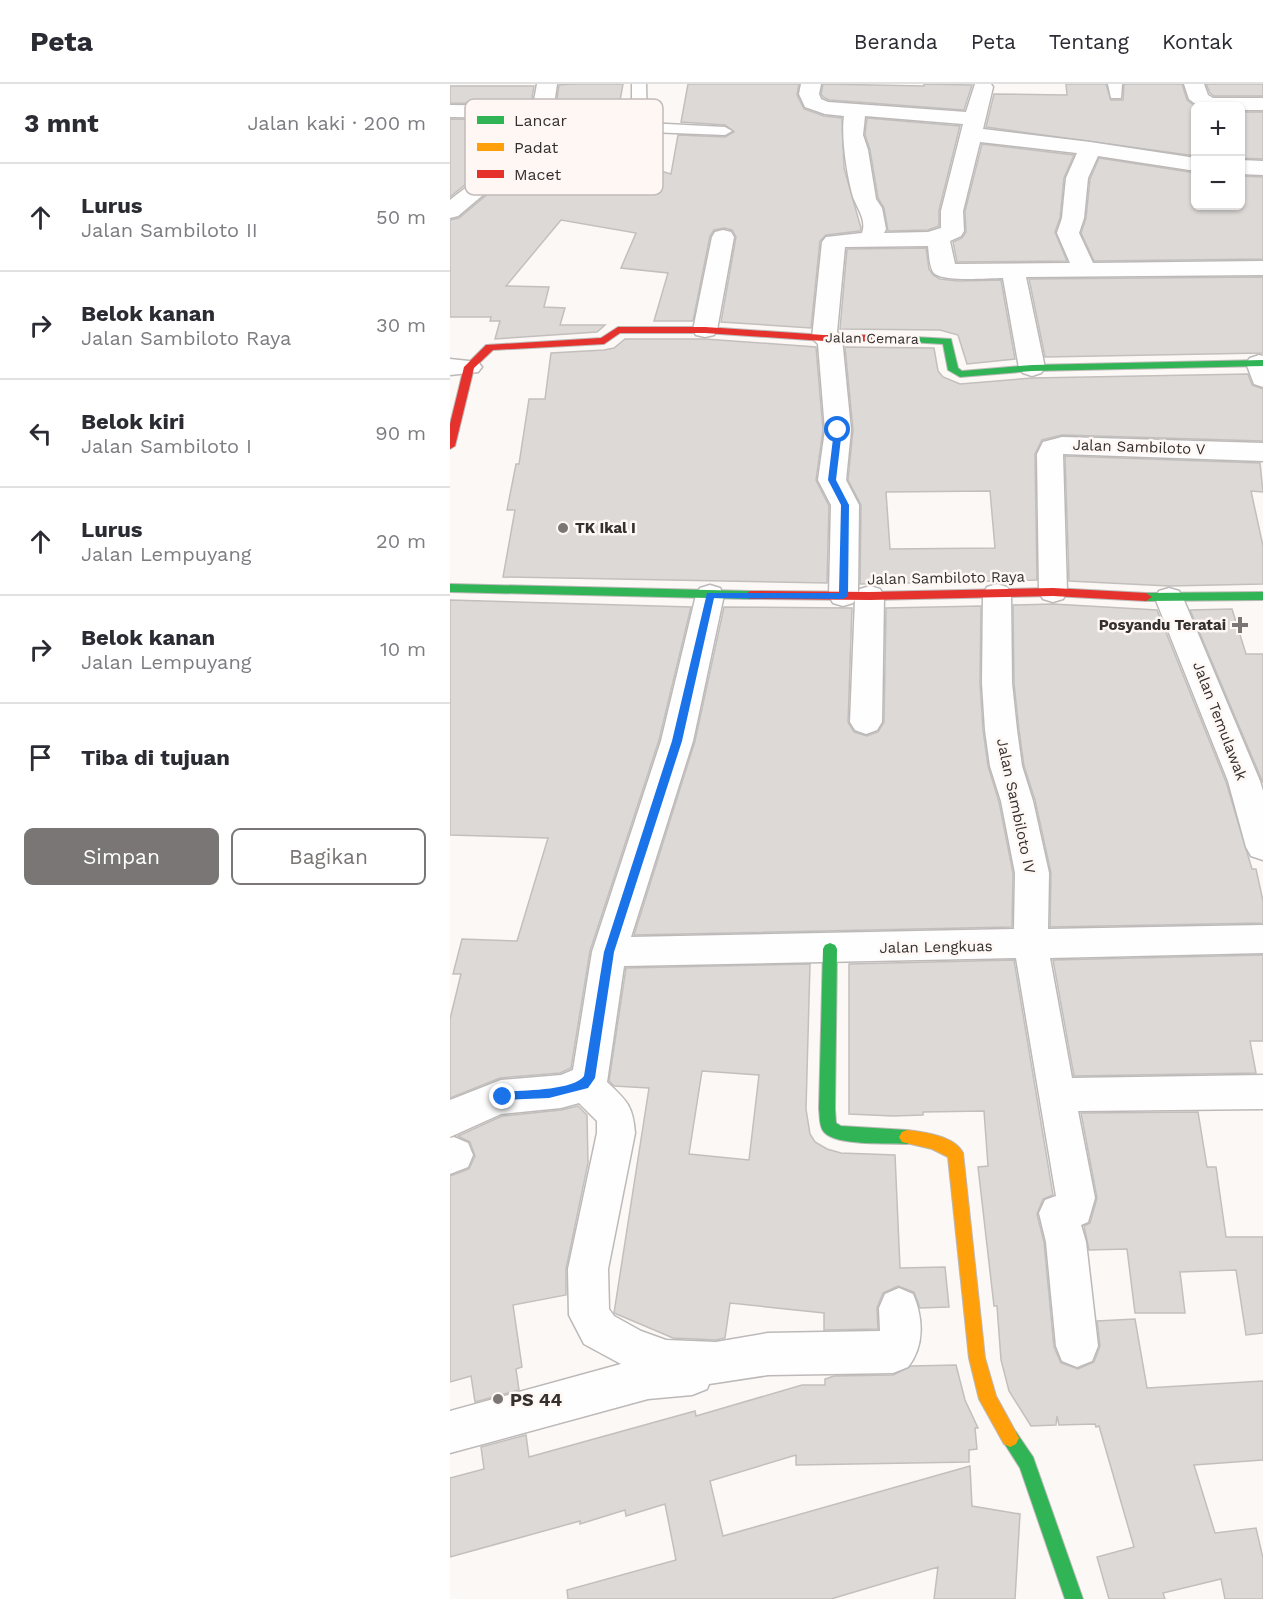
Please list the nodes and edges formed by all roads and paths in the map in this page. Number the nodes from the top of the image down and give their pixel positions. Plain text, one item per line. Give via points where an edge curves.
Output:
1 (547, 84) edge
2 (811, 84) edge
3 (1194, 84) edge
4 (983, 87) dead end
5 (544, 99) edge
6 (1263, 104) edge
7 (450, 111) edge
8 (465, 111) edge
9 (855, 111) junction
10 (972, 126) junction
11 (663, 129) edge
12 (725, 131) dead end
13 (1090, 148) junction
14 (1191, 164) edge
15 (1245, 167) edge
16 (1263, 168) edge
17 (469, 195) edge
18 (450, 211) edge
19 (938, 236) junction
20 (723, 237) dead end
21 (869, 241) junction
22 (1084, 268) junction
23 (1263, 268) edge
24 (1013, 270) junction
25 (705, 330) junction
26 (827, 338) junction
27 (460, 367) edge
28 (1032, 368) junction
29 (1262, 368) edge
30 (450, 446) edge
31 (1263, 452) edge
32 (450, 588) edge
33 (1053, 592) junction
34 (997, 594) junction
35 (710, 596) junction
36 (857, 596) junction
37 (1263, 596) edge
38 (1169, 598) junction
39 (866, 722) dead end
40 (1253, 781) edge
41 (1263, 847) edge
42 (1263, 939) edge
43 (1031, 946) junction
44 (830, 949) junction
45 (609, 952) junction
46 (584, 1084) junction
47 (1263, 1092) edge
48 (1056, 1095) junction
49 (451, 1144) edge
50 (898, 1308) dead end
51 (1077, 1346) dead end
52 (730, 1371) dead end
53 (450, 1432) edge
54 (1074, 1599) edge

1 - 5 street
2 - 9 street via 812,103
3 - 6 street via 1199,99 1210,104
4 - 10 street
7 - 8 street
9 - 10 street
9 - 21 street via 852,135 865,199 872,208 874,230
10 - 13 street
10 - 19 street via 952,211 954,231
11 - 12 lane
13 - 14 street
13 - 22 street via 1077,178 1068,233
15 - 16 street
17 - 18 street
19 - 21 street
19 - 24 street via 944,269
20 - 25 street
21 - 26 street via 834,242
22 - 23 street
22 - 24 street
24 - 28 street
25 - 26 street, Jalan Cemara
25 - 27 street, Jalan Cemara via 618,330 604,341 490,347
26 - 28 street, Jalan Cemara via 939,339 946,341 953,370 960,374
26 - 36 street via 838,430 832,480 845,505
27 - 30 street
28 - 29 street, Jalan Cemara
31 - 33 street, Jalan Sambiloto V via 1062,445 1052,448
32 - 35 street, Jalan Sambiloto Raya
33 - 34 street, Jalan Sambiloto Raya
33 - 38 street, Jalan Sambiloto Raya
34 - 36 street, Jalan Sambiloto Raya
34 - 43 street, Jalan Sambiloto IV via 1001,730 1032,873
35 - 36 street, Jalan Sambiloto Raya
35 - 45 street via 677,741
36 - 39 street
37 - 38 street, Jalan Sambiloto Raya
38 - 40 street, Jalan Temulawak
40 - 41 street, Jalan Temulawak
42 - 43 street, Jalan Lengkuas
43 - 44 street, Jalan Lengkuas
43 - 48 street, Jalan Sambiloto IV
44 - 45 street, Jalan Lengkuas
44 - 54 street via 829,1127 838,1133 928,1140 947,1145 955,1153 980,1368 988,1399 1027,1463
45 - 46 street via 590,1078
46 - 49 street via 549,1094 503,1097 473,1107
46 - 50 street via 615,1114 616,1123 588,1269 589,1315 598,1330 666,1361 716,1363 768,1354 893,1352 900,1342
47 - 48 street
48 - 51 street, Jalan Sambiloto IV via 1076,1198 1074,1209 1059,1213 1066,1242
52 - 53 street via 648,1378

